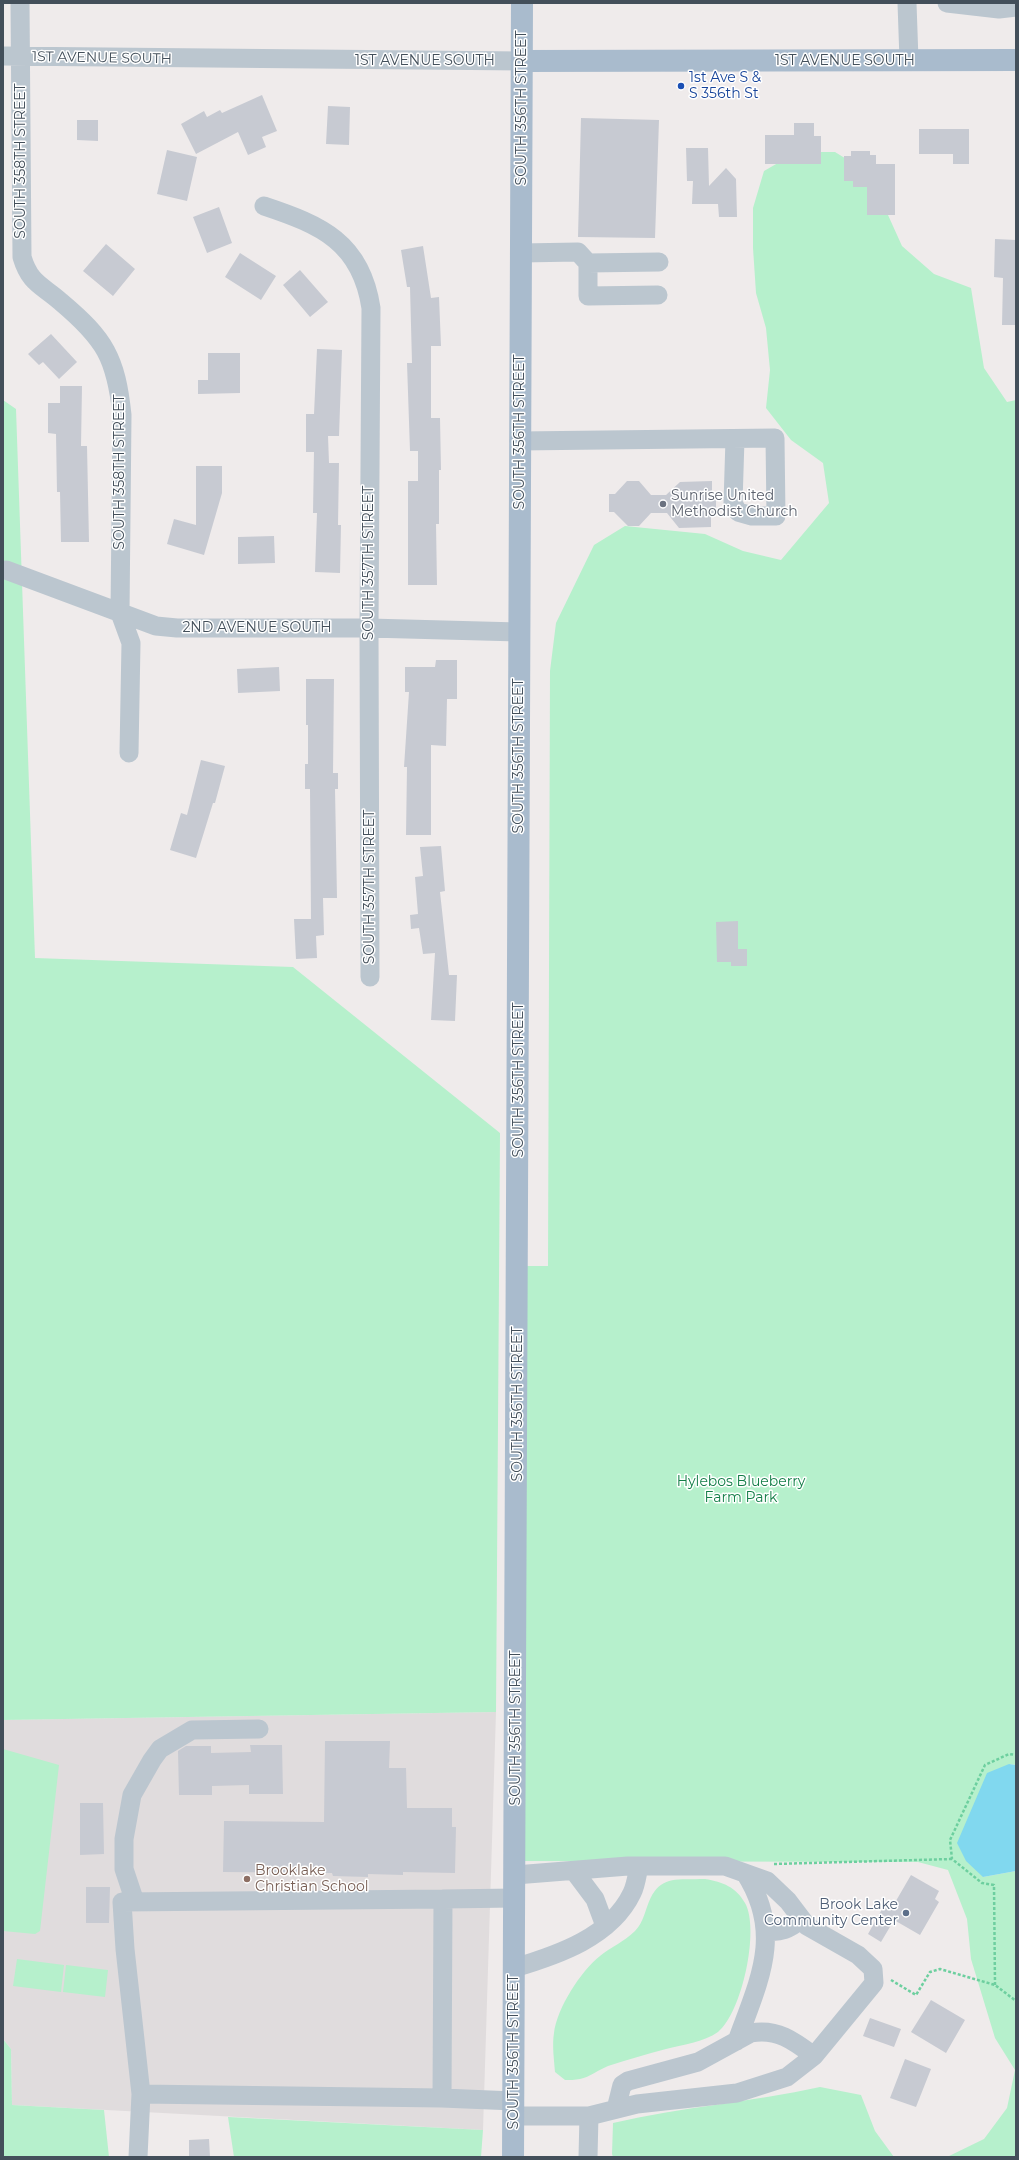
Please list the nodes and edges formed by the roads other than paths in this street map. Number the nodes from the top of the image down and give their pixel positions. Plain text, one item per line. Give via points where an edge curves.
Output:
1 (20, 3) edge
2 (522, 3) edge
3 (907, 3) edge
4 (947, 3) edge
5 (1016, 7) edge
6 (12, 57) edge
7 (909, 60) junction
8 (1016, 60) edge
9 (522, 61) junction
10 (264, 206) dead end
11 (521, 253) junction
12 (658, 262) dead end
13 (588, 263) junction
14 (658, 295) dead end
15 (735, 439) dead end
16 (519, 441) junction
17 (6, 570) dead end
18 (120, 613) junction
19 (369, 628) junction
20 (519, 632) junction
21 (129, 753) dead end
22 (370, 977) dead end
23 (259, 1729) dead end
24 (639, 1866) junction
25 (574, 1870) junction
26 (745, 1873) junction
27 (515, 1875) junction
28 (515, 1898) junction
29 (443, 1899) junction
30 (135, 1902) junction
31 (801, 1920) junction
32 (605, 1926) junction
33 (766, 1931) junction
34 (514, 1968) junction
35 (737, 2041) junction
36 (814, 2056) junction
37 (140, 2094) junction
38 (442, 2098) junction
39 (513, 2108) junction
40 (616, 2109) junction
41 (589, 2116) junction
42 (138, 2157) edge
43 (513, 2157) edge
44 (588, 2157) edge

1 - 6 street, SOUTH 358TH STREET
2 - 9 main road, SOUTH 356TH STREET
3 - 7 street
4 - 5 street via 999,9
6 - 9 street, 1ST AVENUE SOUTH
6 - 18 street, SOUTH 358TH STREET via 21,237 25,268 35,283 62,303 96,336 111,360 119,385 122,415
7 - 8 main road, 1ST AVENUE SOUTH
7 - 9 main road, 1ST AVENUE SOUTH
9 - 11 main road, SOUTH 356TH STREET
10 - 19 street, SOUTH 357TH STREET via 315,225 346,249 367,285 371,308
11 - 13 street via 578,252
11 - 16 main road, SOUTH 356TH STREET
12 - 13 street
13 - 14 street via 588,296
15 - 16 street
16 - 20 main road, SOUTH 356TH STREET
17 - 18 street, 2ND AVENUE SOUTH
18 - 19 street, 2ND AVENUE SOUTH via 156,626 177,628
18 - 21 street, SOUTH 358TH STREET via 131,643
19 - 20 street, 2ND AVENUE SOUTH
19 - 22 street, SOUTH 357TH STREET
20 - 27 main road, SOUTH 356TH STREET
23 - 30 street via 192,1730 160,1749 152,1760 132,1795 124,1839 124,1869
24 - 25 street
24 - 26 street via 725,1866
24 - 32 street via 633,1891 627,1902
25 - 27 street
25 - 32 street via 595,1898
26 - 31 street via 767,1881 788,1901
26 - 33 street via 760,1904
27 - 28 main road, SOUTH 356TH STREET
28 - 29 street
28 - 34 main road, SOUTH 356TH STREET
29 - 30 street
29 - 38 street
30 - 37 street via 122,1902
31 - 33 street via 788,1929
31 - 36 street via 858,1955 873,1969 874,1983
32 - 34 street via 573,1947
33 - 35 street via 760,1975
34 - 39 main road, SOUTH 356TH STREET
35 - 36 street via 751,2033 774,2032 790,2038
35 - 40 street via 698,2062 622,2085
36 - 40 street via 787,2077 737,2093 637,2104
37 - 38 street
37 - 42 street
38 - 39 street
39 - 41 street
39 - 43 main road, SOUTH 356TH STREET
40 - 41 street
41 - 44 street

